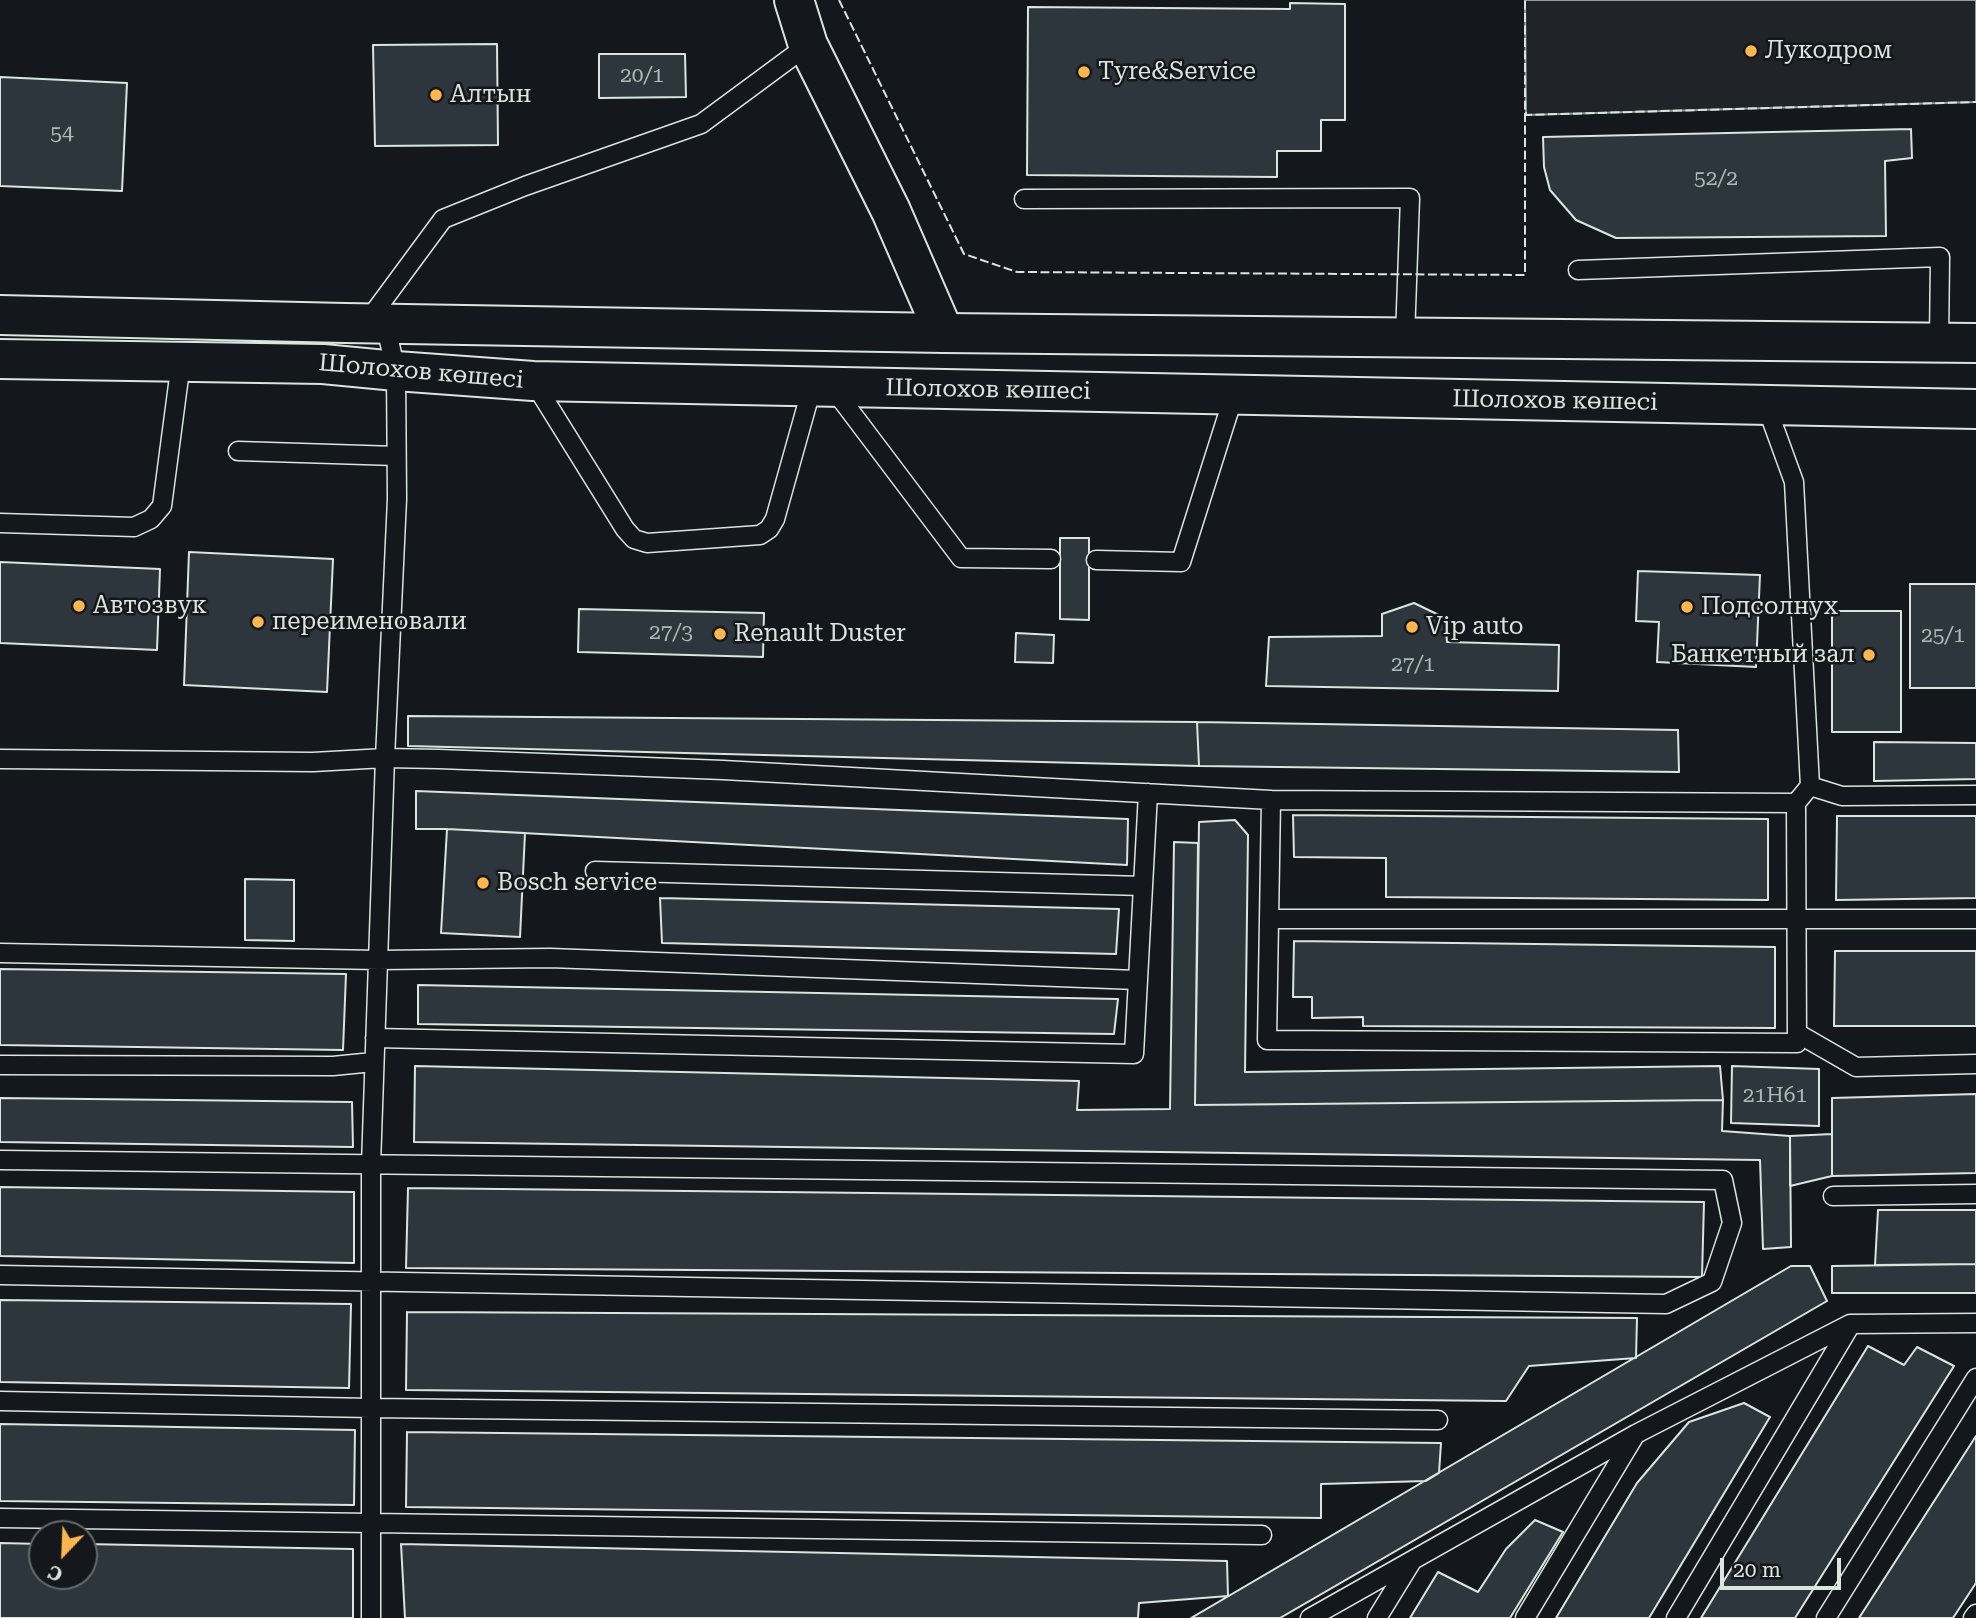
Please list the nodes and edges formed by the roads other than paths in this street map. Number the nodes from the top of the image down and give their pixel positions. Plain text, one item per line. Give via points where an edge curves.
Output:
1 (794, 0) edge
2 (808, 45) junction
3 (1024, 199) dead end
4 (1578, 270) dead end
5 (0, 315) edge
6 (376, 323) junction
7 (944, 333) junction
8 (1405, 337) junction
9 (1958, 343) edge
10 (0, 359) edge
11 (181, 362) junction
12 (396, 371) junction
13 (533, 382) junction
14 (822, 387) junction
15 (945, 389) junction
16 (1234, 395) junction
17 (1766, 405) junction
18 (1976, 409) edge
19 (238, 451) dead end
20 (396, 456) junction
21 (0, 523) edge
22 (1051, 559) dead end
23 (1097, 560) dead end
24 (385, 758) junction
25 (0, 759) edge
26 (1810, 786) junction
27 (1148, 793) junction
28 (1976, 795) edge
29 (1271, 800) junction
30 (1796, 803) junction
31 (595, 871) dead end
32 (1143, 886) junction
33 (1269, 919) junction
34 (1796, 919) junction
35 (1976, 919) edge
36 (0, 953) edge
37 (378, 960) junction
38 (1138, 980) junction
39 (1797, 1033) junction
40 (375, 1038) junction
41 (373, 1062) junction
42 (1976, 1064) edge
43 (0, 1065) edge
44 (0, 1160) edge
45 (371, 1165) junction
46 (1976, 1194) edge
47 (1833, 1196) dead end
48 (0, 1275) edge
49 (371, 1283) junction
50 (1976, 1323) edge
51 (1850, 1324) junction
52 (1976, 1378) edge
53 (0, 1401) edge
54 (371, 1408) junction
55 (1438, 1420) dead end
56 (1636, 1434) junction
57 (0, 1518) edge
58 (371, 1524) junction
59 (1262, 1535) dead end
60 (1412, 1560) junction
61 (371, 1618) edge
62 (1310, 1618) edge
63 (1377, 1618) edge
64 (1525, 1618) edge
65 (1676, 1618) edge
66 (1826, 1618) edge

1 - 2 main road
2 - 6 lane via 701,124 443,219
2 - 7 main road via 891,211
3 - 8 lane via 1410,198
4 - 9 lane via 1940,257
5 - 6 main road, Шолохов көшесі
6 - 7 main road, Шолохов көшесі
6 - 12 lane
7 - 8 main road, Шолохов көшесі
7 - 15 main road
8 - 9 main road, Шолохов көшесі
10 - 11 main road, Шолохов көшесі
11 - 12 main road, Шолохов көшесі via 323,364
11 - 21 lane via 162,506 151,519 134,527
12 - 13 main road, Шолохов көшесі
12 - 20 lane
13 - 14 main road, Шолохов көшесі
13 - 14 lane via 625,529 634,539 647,543 760,535 769,529
14 - 15 main road, Шолохов көшесі
14 - 22 lane via 961,558
15 - 16 main road, Шолохов көшесі
16 - 17 main road, Шолохов көшесі
16 - 23 lane via 1181,562
17 - 18 main road, Шолохов көшесі
17 - 26 lane via 1794,482
19 - 20 lane
20 - 24 lane
24 - 25 lane via 313,762
24 - 27 lane via 723,770
24 - 37 lane
26 - 28 lane via 1842,796
26 - 30 lane
27 - 29 lane
27 - 32 lane
29 - 30 lane
29 - 33 lane
30 - 34 lane
31 - 32 lane
32 - 38 lane
33 - 34 lane
33 - 39 lane via 1267,1040 1797,1043
34 - 35 lane
34 - 39 lane
36 - 37 lane
37 - 38 lane via 551,958
37 - 40 lane
38 - 40 lane via 1134,1054
39 - 42 lane via 1856,1066
40 - 41 lane
41 - 43 lane via 333,1066
41 - 45 lane
44 - 45 lane
45 - 49 lane
45 - 49 lane via 1723,1180 1732,1223 1712,1282 1666,1304
46 - 47 lane
48 - 49 lane
49 - 54 lane
50 - 51 lane
51 - 56 lane
51 - 65 lane
52 - 66 lane
53 - 54 lane
54 - 55 lane
54 - 58 lane
56 - 60 lane
56 - 64 lane
57 - 58 lane
58 - 59 lane
58 - 61 lane
60 - 62 lane
60 - 63 lane

